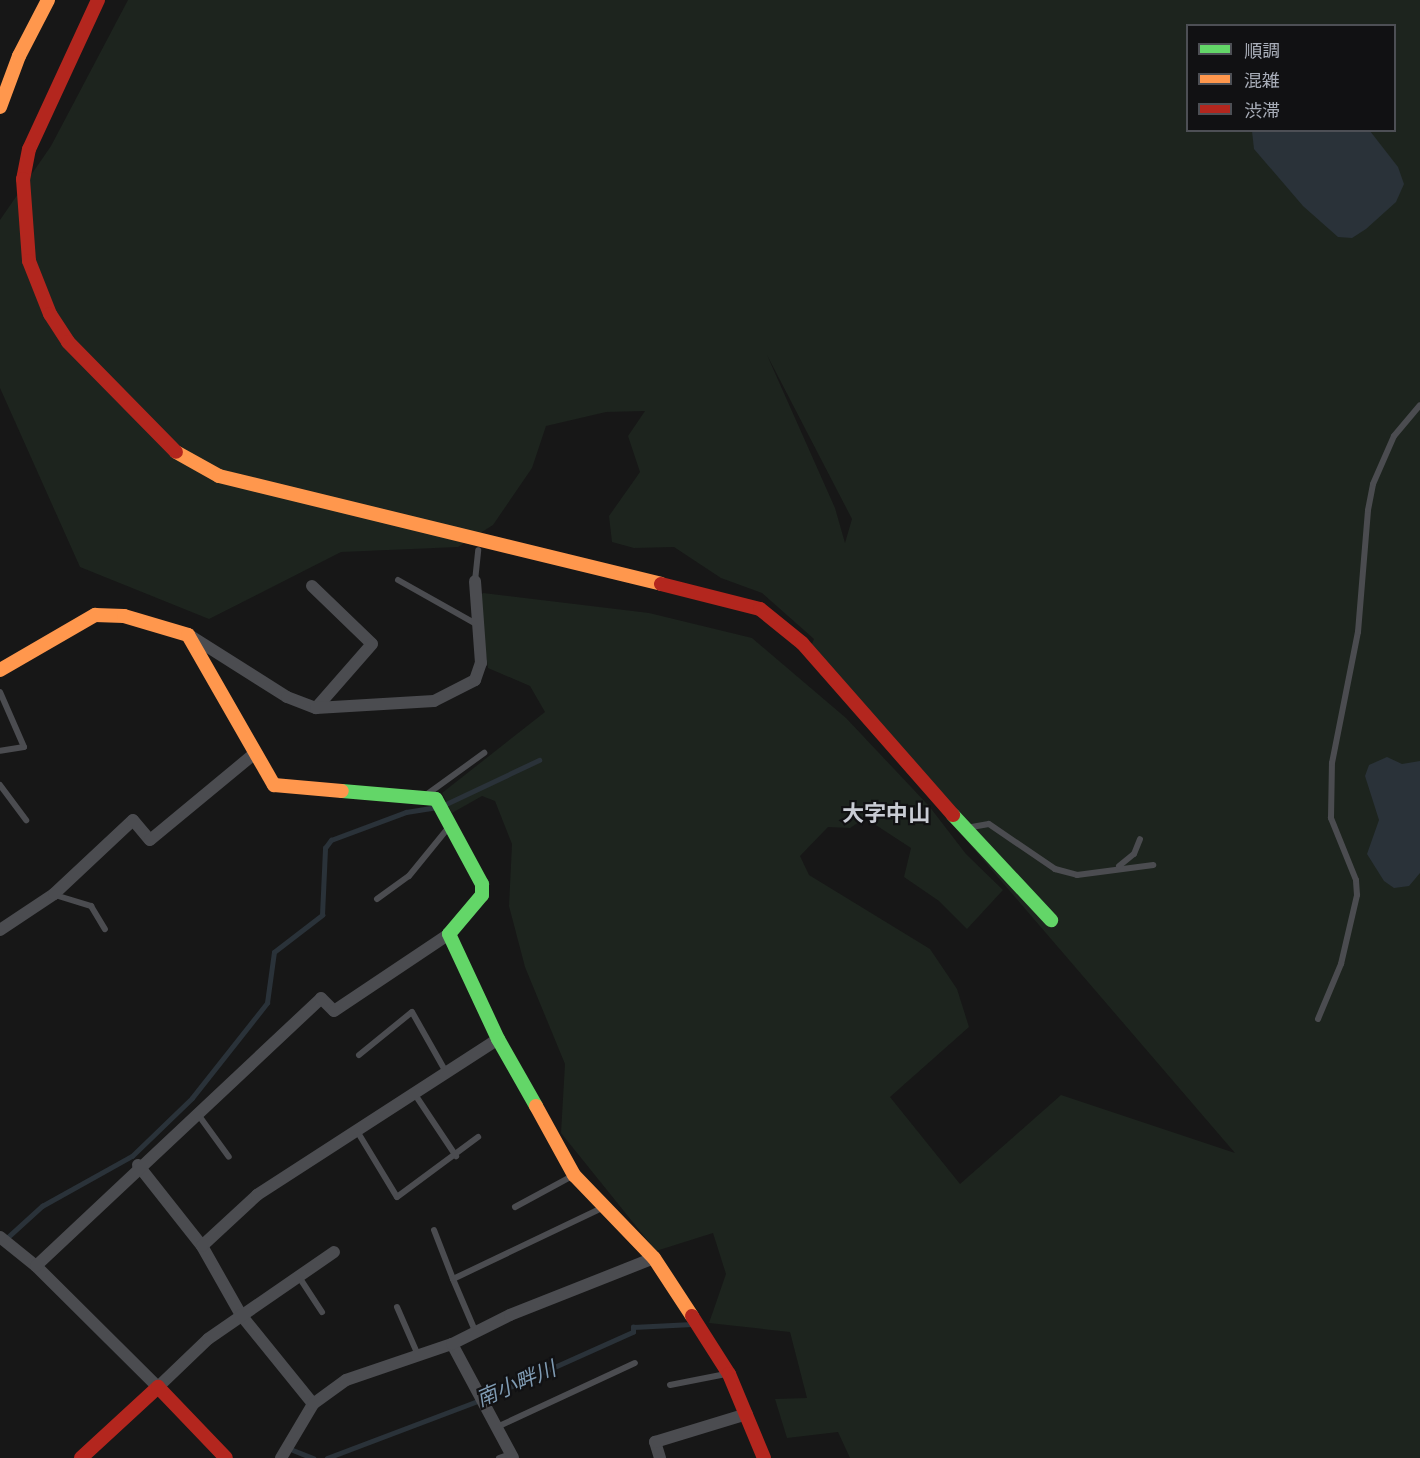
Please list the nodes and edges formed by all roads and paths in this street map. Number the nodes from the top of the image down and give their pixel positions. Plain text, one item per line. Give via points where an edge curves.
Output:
1 (48, 0) edge
2 (98, 0) edge
3 (0, 107) edge
4 (1420, 405) edge
5 (478, 550) dead end
6 (398, 580) dead end
7 (475, 581) joint
8 (312, 586) dead end
9 (476, 624) junction
10 (188, 635) junction
11 (0, 670) edge
12 (0, 692) edge
13 (316, 708) junction
14 (0, 751) edge
15 (254, 753) junction
16 (484, 753) dead end
17 (0, 785) edge
18 (420, 799) junction
19 (26, 820) dead end
20 (451, 824) junction
21 (964, 829) junction
22 (1140, 839) dead end
23 (1153, 865) dead end
24 (1118, 867) junction
25 (54, 894) junction
26 (377, 899) dead end
27 (1051, 920) dead end
28 (105, 929) dead end
29 (0, 930) edge
30 (449, 934) junction
31 (1318, 1019) dead end
32 (498, 1039) junction
33 (358, 1055) dead end
34 (446, 1072) junction
35 (414, 1093) junction
36 (196, 1112) junction
37 (357, 1130) junction
38 (478, 1137) dead end
39 (229, 1156) dead end
40 (456, 1156) junction
41 (138, 1165) junction
42 (574, 1175) junction
43 (605, 1206) junction
44 (515, 1207) dead end
45 (434, 1230) dead end
46 (0, 1237) edge
47 (202, 1246) junction
48 (334, 1252) dead end
49 (654, 1258) junction
50 (36, 1266) junction
51 (298, 1276) junction
52 (453, 1279) junction
53 (397, 1306) dead end
54 (322, 1312) dead end
55 (241, 1315) junction
56 (476, 1334) junction
57 (452, 1344) junction
58 (419, 1357) junction
59 (635, 1363) dead end
60 (729, 1374) junction
61 (670, 1384) dead end
62 (158, 1387) junction
63 (313, 1404) junction
64 (747, 1413) junction
65 (495, 1428) junction
66 (507, 1457) edge
67 (81, 1458) edge
68 (226, 1458) edge
69 (281, 1458) edge
70 (660, 1458) edge
71 (764, 1458) edge

1 - 3 main road
2 - 21 main road via 40,121 23,179 23,223 29,261 50,314 68,342 190,462 219,476 464,533 760,609 802,643
4 - 31 lane via 1394,436 1368,510 1358,632 1332,763 1330,812 1356,880 1357,895 1344,955
5 - 7 lane
6 - 9 lane
7 - 9 street
8 - 13 street via 372,644
9 - 13 street via 481,663 476,680 434,701
10 - 11 main road via 124,616 95,615
10 - 13 street via 287,698
10 - 15 main road
12 - 14 lane via 24,747
15 - 18 main road via 274,785
15 - 25 street via 150,840 133,820
16 - 18 lane
17 - 19 lane
18 - 20 main road via 436,799
20 - 26 lane via 414,871
20 - 30 main road via 482,884 482,895
21 - 24 lane via 989,824 1055,869 1077,875
21 - 27 main road
22 - 24 lane via 1134,854
23 - 24 lane
25 - 28 lane via 91,906
25 - 29 street
30 - 32 main road
30 - 36 street via 334,1011 321,998
32 - 34 street
32 - 42 main road
33 - 34 lane via 411,1012
34 - 35 street
35 - 37 street
35 - 40 lane
36 - 39 lane
36 - 41 street
37 - 40 lane via 397,1197
37 - 47 street via 257,1195
38 - 40 lane
41 - 47 street
41 - 50 street
42 - 43 main road
42 - 44 lane
43 - 49 main road
43 - 52 lane
45 - 52 lane
46 - 50 street
47 - 55 street
48 - 51 street
49 - 56 street via 510,1315
49 - 60 main road
50 - 62 street
51 - 54 lane
51 - 55 street
52 - 56 lane
53 - 58 lane
55 - 62 street
55 - 63 street
56 - 57 street
57 - 58 street
57 - 65 street
58 - 63 street via 356,1375
59 - 65 lane
60 - 61 lane
60 - 64 main road
62 - 67 main road
62 - 68 main road
63 - 69 street
64 - 70 street via 655,1442
64 - 71 main road
65 - 66 street

